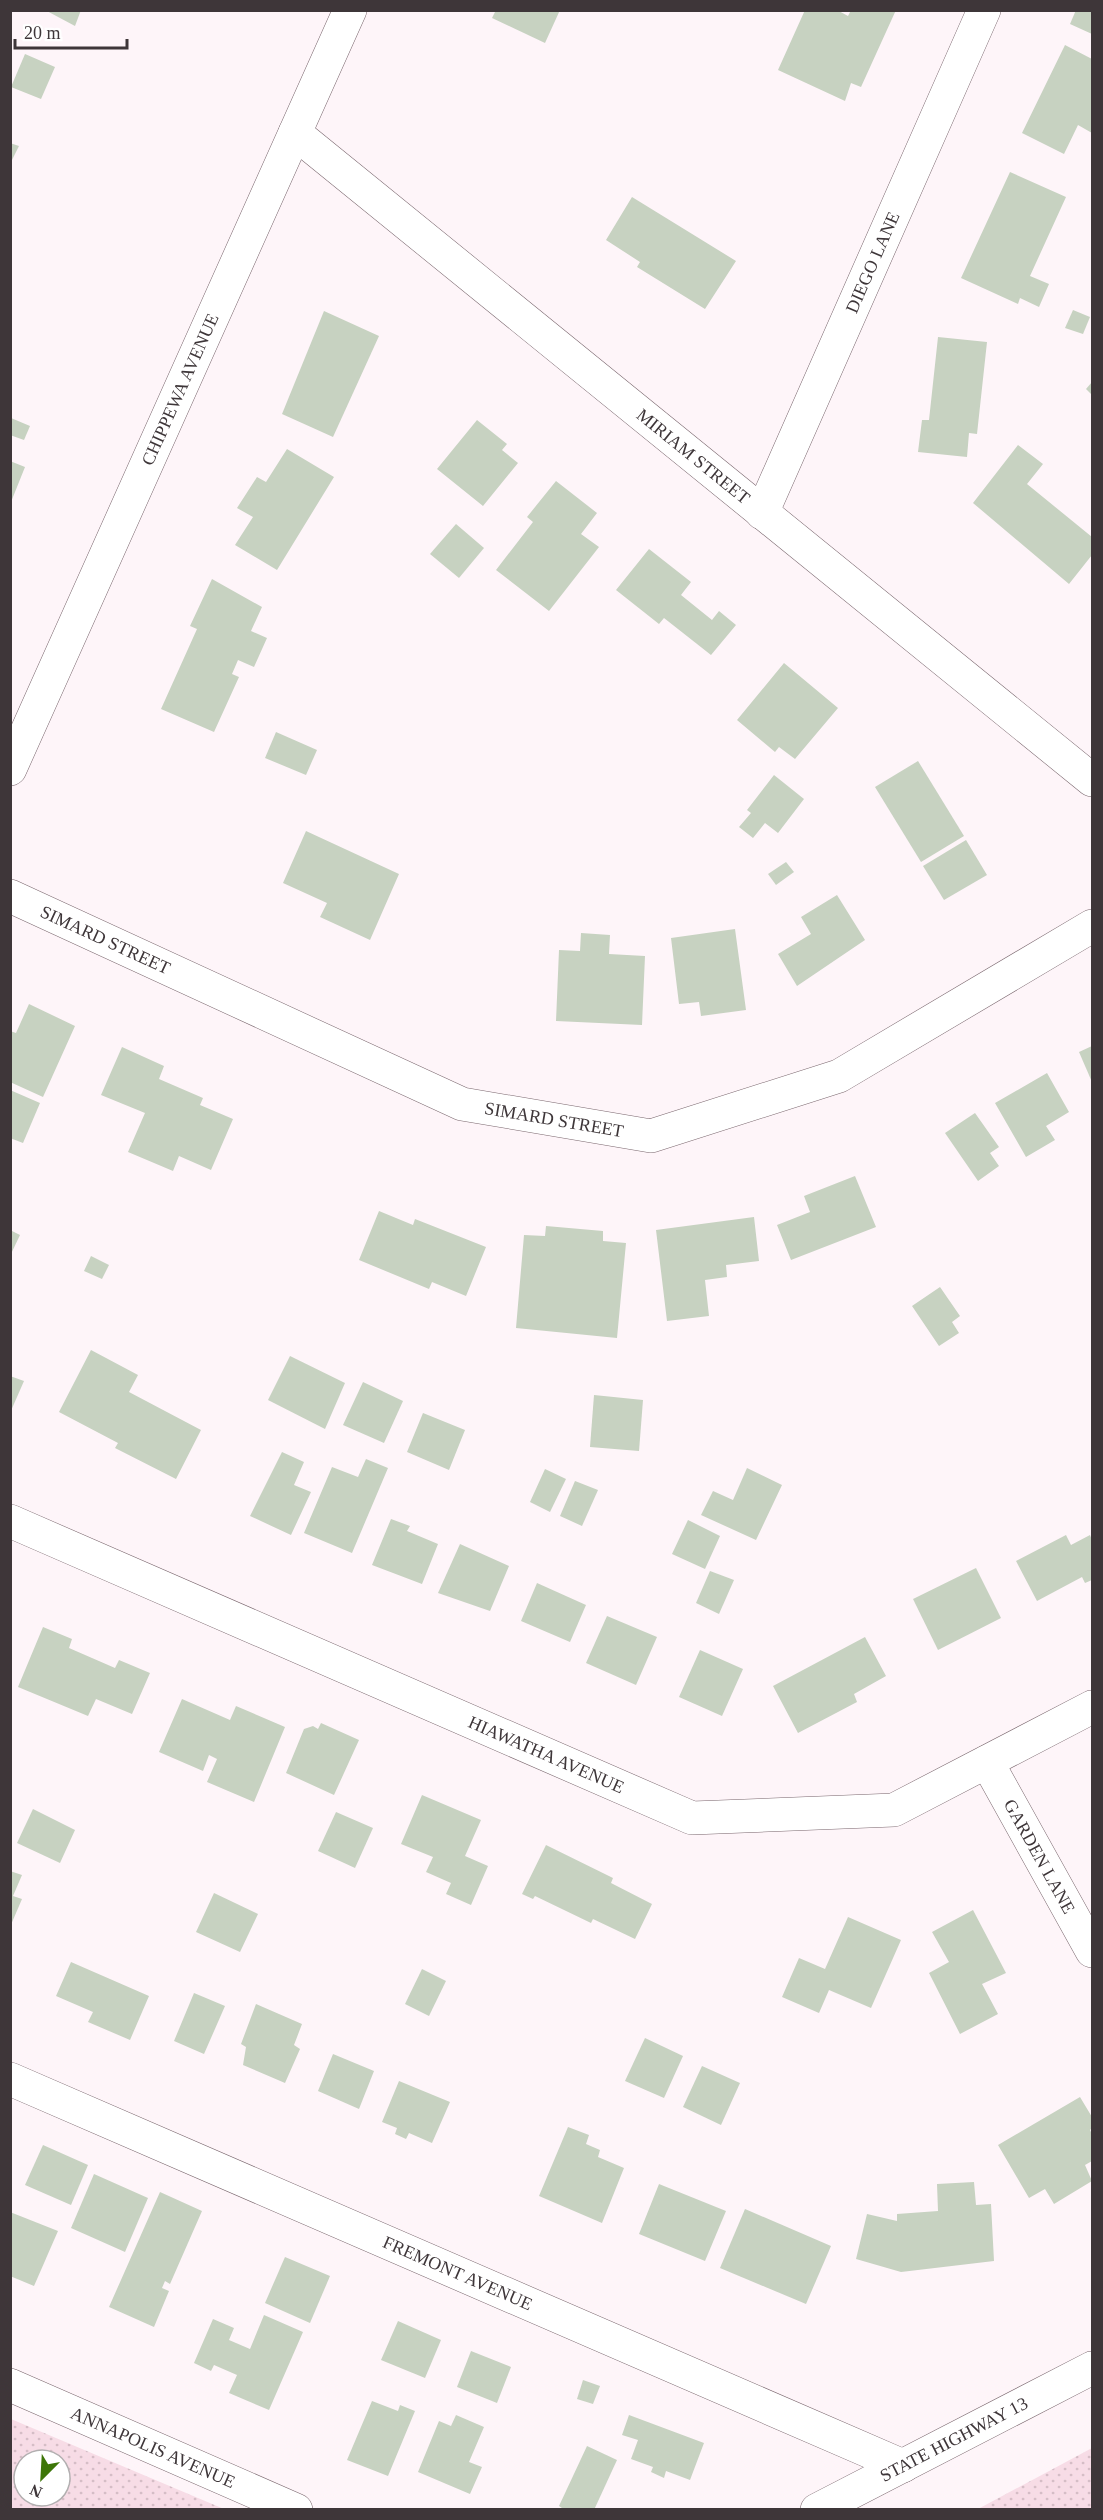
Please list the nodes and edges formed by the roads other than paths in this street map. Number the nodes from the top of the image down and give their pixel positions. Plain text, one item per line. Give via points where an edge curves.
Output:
1 (350, 10) edge
2 (984, 10) edge
3 (295, 133) junction
4 (762, 513) junction
5 (10, 770) edge
6 (1092, 780) edge
7 (10, 896) edge
8 (1092, 926) edge
9 (10, 1521) edge
10 (1092, 1707) edge
11 (987, 1762) junction
12 (1092, 1951) edge
13 (10, 2079) edge
14 (1092, 2368) edge
15 (10, 2385) edge
16 (903, 2466) junction
17 (296, 2510) edge
18 (817, 2510) edge

1 - 3 street, CHIPPEWA AVENUE
2 - 4 street, DIEGO LANE
3 - 4 street, MIRIAM STREET
3 - 5 street, CHIPPEWA AVENUE
4 - 6 street, MIRIAM STREET
7 - 8 street, SIMARD STREET via 462,1104 651,1136 839,1076
9 - 11 street, HIAWATHA AVENUE via 692,1818 894,1809
10 - 11 street, HIAWATHA AVENUE
11 - 12 street, GARDEN LANE
13 - 16 street, FREMONT AVENUE
14 - 16 street, STATE HIGHWAY 13
15 - 17 street, ANNAPOLIS AVENUE
16 - 18 street, STATE HIGHWAY 13

